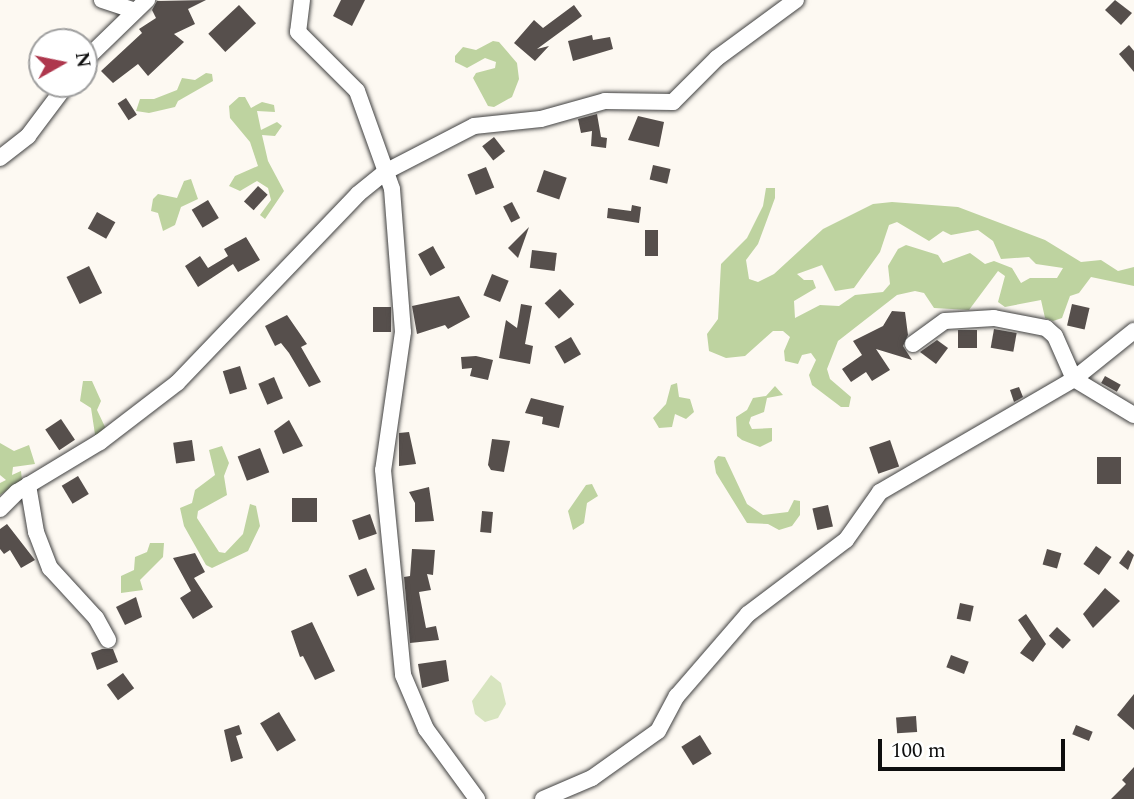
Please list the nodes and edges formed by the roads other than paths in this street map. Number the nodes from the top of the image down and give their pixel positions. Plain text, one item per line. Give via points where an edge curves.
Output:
1 (102, 0) edge
2 (302, 0) edge
3 (796, 0) edge
4 (141, 5) edge
5 (98, 47) edge
6 (56, 98) edge
7 (0, 158) edge
8 (385, 172) junction
9 (1134, 331) edge
10 (913, 344) dead end
11 (1074, 379) junction
12 (1134, 415) edge
13 (28, 485) junction
14 (0, 509) edge
15 (108, 640) dead end
16 (477, 799) edge
17 (543, 799) edge

1 - 4 street
2 - 8 street via 298,32 356,91
3 - 8 street via 717,58 673,102 606,101 541,119 474,126
4 - 5 street
6 - 7 street via 28,135
8 - 13 street via 358,194 177,383 100,442
8 - 16 street via 397,223 403,332 383,470 403,675 426,730
9 - 11 street
10 - 11 street via 945,321 994,318 1046,328 1055,336
11 - 12 street
11 - 17 street via 880,492 846,540 748,614 677,696 658,731 592,778
13 - 14 street
13 - 15 street via 36,533 50,568 96,618

